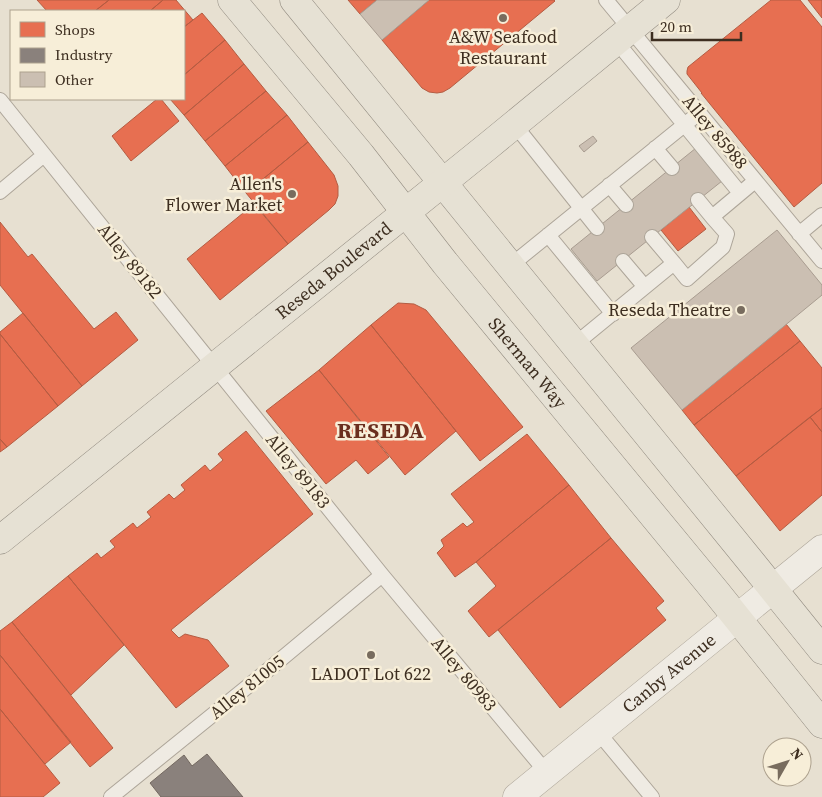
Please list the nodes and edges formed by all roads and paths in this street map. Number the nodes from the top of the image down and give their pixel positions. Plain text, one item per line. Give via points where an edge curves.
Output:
1 (232, 0) edge
2 (294, 0) edge
3 (606, 0) edge
4 (666, 0) edge
5 (623, 36) junction
6 (0, 100) edge
7 (698, 112) junction
8 (514, 124) junction
9 (684, 124) junction
10 (655, 148) junction
11 (44, 155) junction
12 (672, 168) dead end
13 (755, 181) junction
14 (442, 183) junction
15 (609, 185) junction
16 (0, 192) edge
17 (740, 193) junction
18 (698, 200) dead end
19 (626, 205) dead end
20 (582, 208) junction
21 (405, 212) junction
22 (822, 216) edge
23 (712, 217) junction
24 (597, 228) dead end
25 (799, 234) junction
26 (548, 235) junction
27 (652, 237) dead end
28 (623, 261) dead end
29 (822, 261) edge
30 (674, 263) junction
31 (510, 266) junction
32 (645, 287) junction
33 (613, 314) junction
34 (574, 345) junction
35 (215, 367) junction
36 (0, 540) edge
37 (822, 549) edge
38 (382, 575) junction
39 (773, 588) junction
40 (737, 618) junction
41 (822, 650) edge
42 (822, 724) edge
43 (598, 732) junction
44 (547, 773) junction
45 (111, 797) edge
46 (517, 797) edge
47 (652, 797) edge

1 - 21 main road, Sherman Way
2 - 14 main road
3 - 5 lane
4 - 5 main road, Reseda Boulevard
5 - 7 lane, Alley 85988
5 - 8 main road, Reseda Boulevard
5 - 9 lane via 654,88
6 - 11 lane, Alley 89182
7 - 9 lane
7 - 13 lane, Alley 85988
8 - 14 main road, Reseda Boulevard
8 - 20 lane
9 - 10 lane
9 - 17 lane
10 - 12 lane
10 - 15 lane
11 - 16 lane
11 - 35 lane, Alley 89182
13 - 17 lane
13 - 25 lane, Alley 85988
14 - 21 main road, Reseda Boulevard
14 - 31 main road
15 - 19 lane
15 - 20 lane
17 - 23 lane
18 - 23 lane
20 - 24 lane
20 - 26 lane
21 - 35 main road, Reseda Boulevard
21 - 40 main road, Sherman Way
22 - 25 lane
23 - 30 lane via 726,234 723,247 687,279
25 - 29 lane, Alley 85988
26 - 31 lane
26 - 33 lane
27 - 30 lane
28 - 32 lane
30 - 32 lane
31 - 34 main road
32 - 33 lane
33 - 34 lane
34 - 39 main road
35 - 36 main road, Reseda Boulevard
35 - 38 lane, Alley 89183
37 - 39 street, Canby Avenue
38 - 44 lane, Alley 80983
38 - 45 lane, Alley 81005
39 - 40 street, Canby Avenue
39 - 41 main road
40 - 42 main road, Sherman Way
40 - 43 street, Canby Avenue
43 - 44 street, Canby Avenue
43 - 47 lane
44 - 46 street, Canby Avenue

